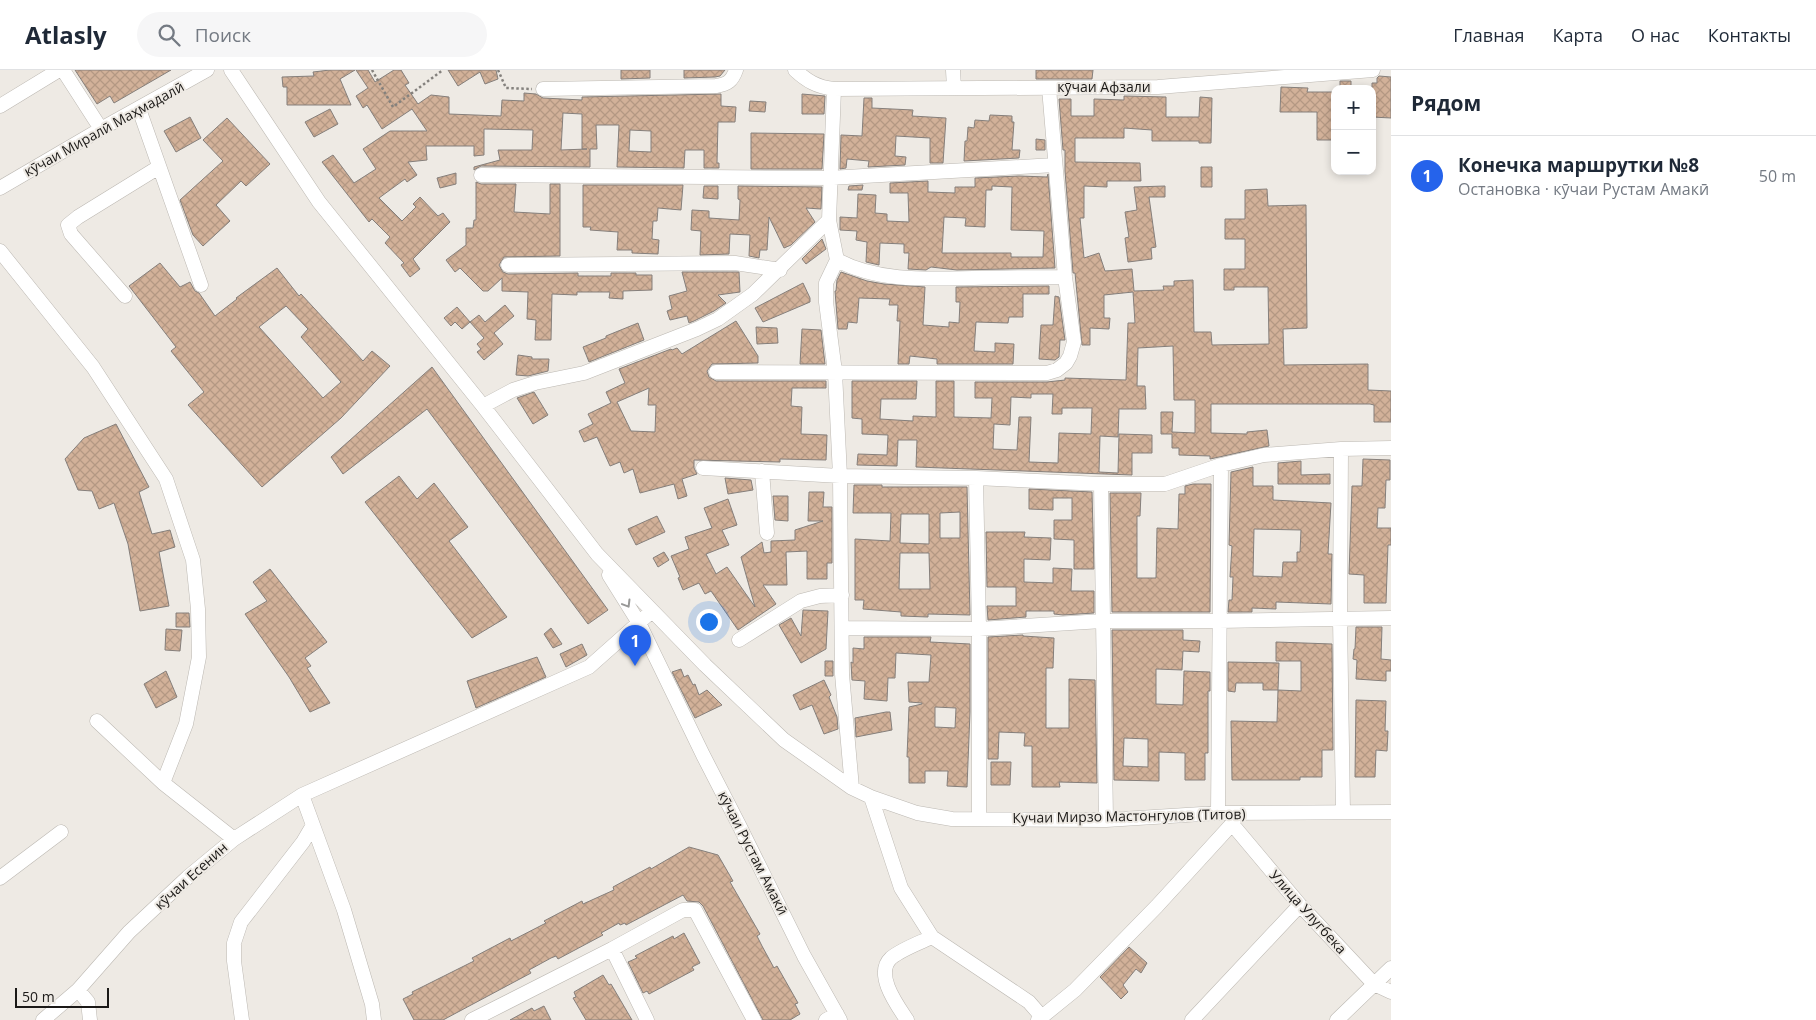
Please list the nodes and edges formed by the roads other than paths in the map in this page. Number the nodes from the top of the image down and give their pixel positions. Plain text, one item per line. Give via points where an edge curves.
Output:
1 (59, 70) edge
2 (63, 70) edge
3 (207, 70) edge
4 (231, 70) edge
5 (736, 70) edge
6 (795, 70) edge
7 (953, 70) edge
8 (1373, 70) edge
9 (954, 88) junction
10 (1049, 88) junction
11 (543, 89) road end
12 (834, 89) junction
13 (0, 106) edge
14 (139, 109) junction
15 (101, 129) junction
16 (1055, 165) junction
17 (159, 167) junction
18 (481, 175) dead end
19 (830, 178) junction
20 (0, 188) edge
21 (829, 220) junction
22 (0, 251) edge
23 (837, 260) junction
24 (508, 265) dead end
25 (780, 270) junction
26 (1065, 276) junction
27 (201, 285) dead end
28 (125, 296) dead end
29 (716, 372) dead end
30 (834, 372) junction
31 (483, 406) junction
32 (1391, 448) edge
33 (1341, 449) junction
34 (1221, 465) junction
35 (703, 468) dead end
36 (762, 471) junction
37 (840, 476) junction
38 (976, 478) junction
39 (1101, 484) junction
40 (767, 533) dead end
41 (596, 554) junction
42 (842, 595) junction
43 (652, 611) junction
44 (1340, 618) junction
45 (1391, 618) edge
46 (1102, 621) junction
47 (1219, 621) junction
48 (639, 624) junction
49 (842, 628) junction
50 (979, 629) junction
51 (739, 640) dead end
52 (97, 720) dead end
53 (163, 784) junction
54 (852, 788) junction
55 (302, 795) junction
56 (871, 797) junction
57 (1343, 812) junction
58 (1391, 812) edge
59 (1218, 813) junction
60 (1235, 819) junction
61 (979, 820) junction
62 (1106, 820) junction
63 (313, 825) junction
64 (62, 832) dead end
65 (234, 839) junction
66 (0, 878) edge
67 (1300, 905) junction
68 (932, 936) junction
69 (612, 949) junction
70 (1391, 968) edge
71 (1374, 984) junction
72 (78, 990) junction
73 (1391, 992) edge
74 (835, 1018) edge
75 (1040, 1018) edge
76 (43, 1020) edge
77 (90, 1020) edge
78 (242, 1020) edge
79 (374, 1020) edge
80 (472, 1020) edge
81 (647, 1020) edge
82 (754, 1020) edge
83 (907, 1020) edge
84 (1192, 1020) edge
85 (1337, 1020) edge

1 - 13 street
2 - 15 street
3 - 14 street, кӯчаи Миралӣ Маҳмадалӣ
4 - 31 street via 319,202
5 - 11 street via 727,84 716,86
6 - 12 street, кӯчаи Афзали via 810,83
7 - 9 street
8 - 10 street, кӯчаи Афзали via 1158,87
9 - 10 street, кӯчаи Афзали
9 - 12 street, кӯчаи Афзали
10 - 16 street
12 - 19 street
14 - 15 street, кӯчаи Миралӣ Маҳмадалӣ
14 - 17 street
15 - 20 street, кӯчаи Миралӣ Маҳмадалӣ
16 - 19 street
16 - 26 street
17 - 27 street
17 - 28 street via 68,225 71,234
18 - 19 street
19 - 21 street
21 - 23 street
21 - 25 street
22 - 53 street via 93,366 166,480 193,560 199,657 186,724
23 - 26 street via 874,274 922,279
23 - 30 street via 826,283
24 - 25 street via 735,263
25 - 31 street via 718,319 697,329 584,373 513,390
26 - 30 street via 1074,342 1066,363 1057,370 1046,373
29 - 30 street
30 - 37 street
31 - 41 street
32 - 33 street
33 - 34 street via 1264,455
33 - 44 street
34 - 39 street via 1165,484
34 - 47 street
35 - 36 street
36 - 37 street
36 - 40 street
37 - 38 street
37 - 42 street
38 - 39 street
38 - 50 street
39 - 46 street
41 - 43 street, Кучаи Мирзо Мастонгулов (Титов)
41 -> 48 street, кӯчаи Рустам Амакӣ
42 - 49 street
42 - 51 street via 801,601
43 - 48 street, кӯчаи Есенин
43 - 54 street, Кучаи Мирзо Мастонгулов (Титов) via 784,740
44 - 45 street
44 - 47 street
44 - 57 street
46 - 47 street
46 - 50 street
46 - 62 street
47 - 59 street
48 - 55 street, кӯчаи Есенин via 589,668
48 - 74 street, кӯчаи Рустам Амакӣ
49 - 50 street
49 - 54 street via 842,674
50 - 61 street
52 - 53 street
53 - 65 street
54 - 56 street, Кучаи Мирзо Мастонгулов (Титов)
55 - 63 street
55 - 65 street, кӯчаи Есенин
56 - 61 street, Кучаи Мирзо Мастонгулов (Титов) via 916,813
56 - 68 street via 901,888
57 - 58 street, Кучаи Мирзо Мастонгулов (Титов)
57 - 60 street, Кучаи Мирзо Мастонгулов (Титов)
59 - 60 street, Кучаи Мирзо Мастонгулов (Титов)
59 - 62 street, Кучаи Мирзо Мастонгулов (Титов)
60 - 67 street, Улица Улугбека
60 - 75 street via 1076,990
61 - 62 street, Кучаи Мирзо Мастонгулов (Титов)
63 - 78 street via 241,922 234,943
63 - 79 street via 344,910
64 - 66 street
65 - 72 street, кӯчаи Есенин via 130,932
67 - 71 street, Улица Улугбека
67 - 84 street
68 - 75 street via 1029,1002
68 - 83 street via 892,957 886,964 884,981
69 - 80 street
69 - 81 street
69 - 82 street via 683,910 695,910
70 - 71 street
71 - 73 street, Улица Улугбека
71 - 85 street
72 - 76 street, кӯчаи Есенин
72 - 77 street via 88,1002

